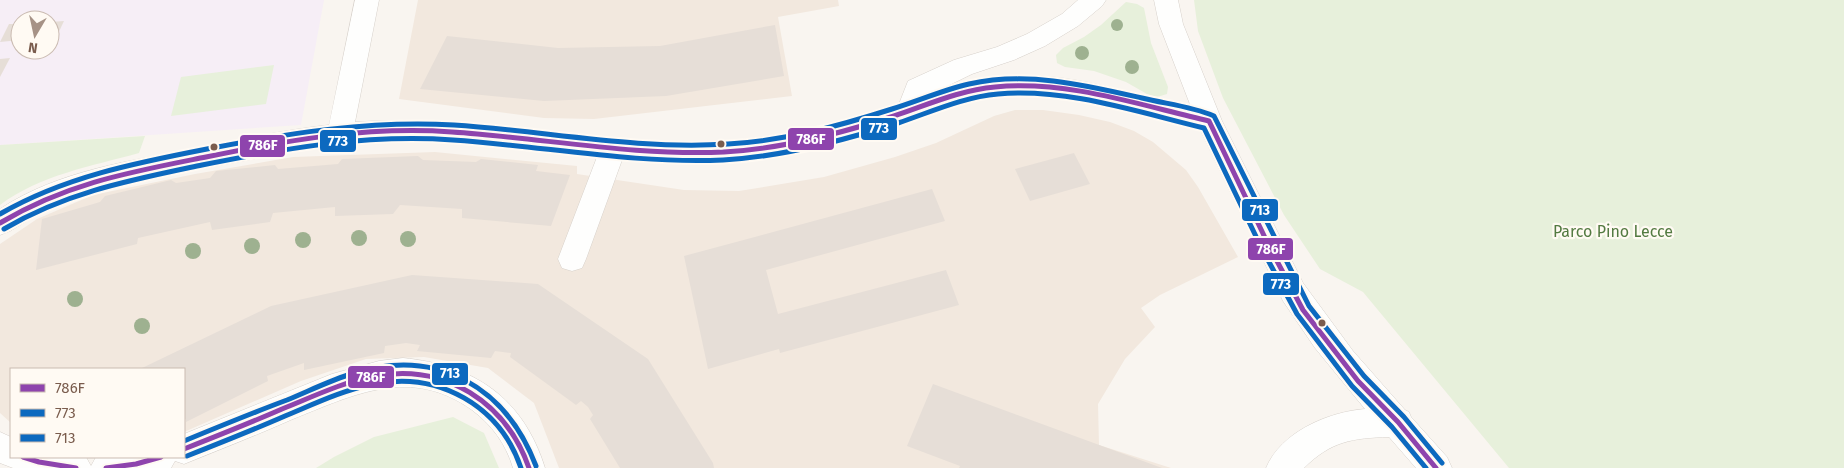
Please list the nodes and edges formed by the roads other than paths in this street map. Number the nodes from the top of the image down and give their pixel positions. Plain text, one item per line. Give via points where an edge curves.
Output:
1 (367, 0) edge
2 (1094, 0) edge
3 (1166, 0) edge
4 (909, 111) junction
5 (1209, 122) junction
6 (340, 134) junction
7 (613, 149) junction
8 (0, 223) edge
9 (572, 259) dead end
10 (1398, 422) junction
11 (185, 449) edge
12 (26, 458) edge
13 (157, 458) edge
14 (76, 468) edge
15 (106, 468) edge
16 (530, 468) edge
17 (1282, 468) edge
18 (1436, 468) edge

1 - 6 street
2 - 4 street via 1070,20 1036,40 917,88
3 - 5 street via 1171,24
4 - 5 street via 992,87 1035,86 1091,93
4 - 7 street via 815,139 750,150 671,154
5 - 10 street via 1303,310 1358,381
6 - 7 street via 444,131
6 - 8 street via 78,184 42,198
7 - 9 street
10 - 17 street via 1340,427 1319,435
10 - 18 street
11 - 16 street via 343,383 380,372 419,372 453,382 486,402 514,431
12 - 14 street
13 - 15 street

